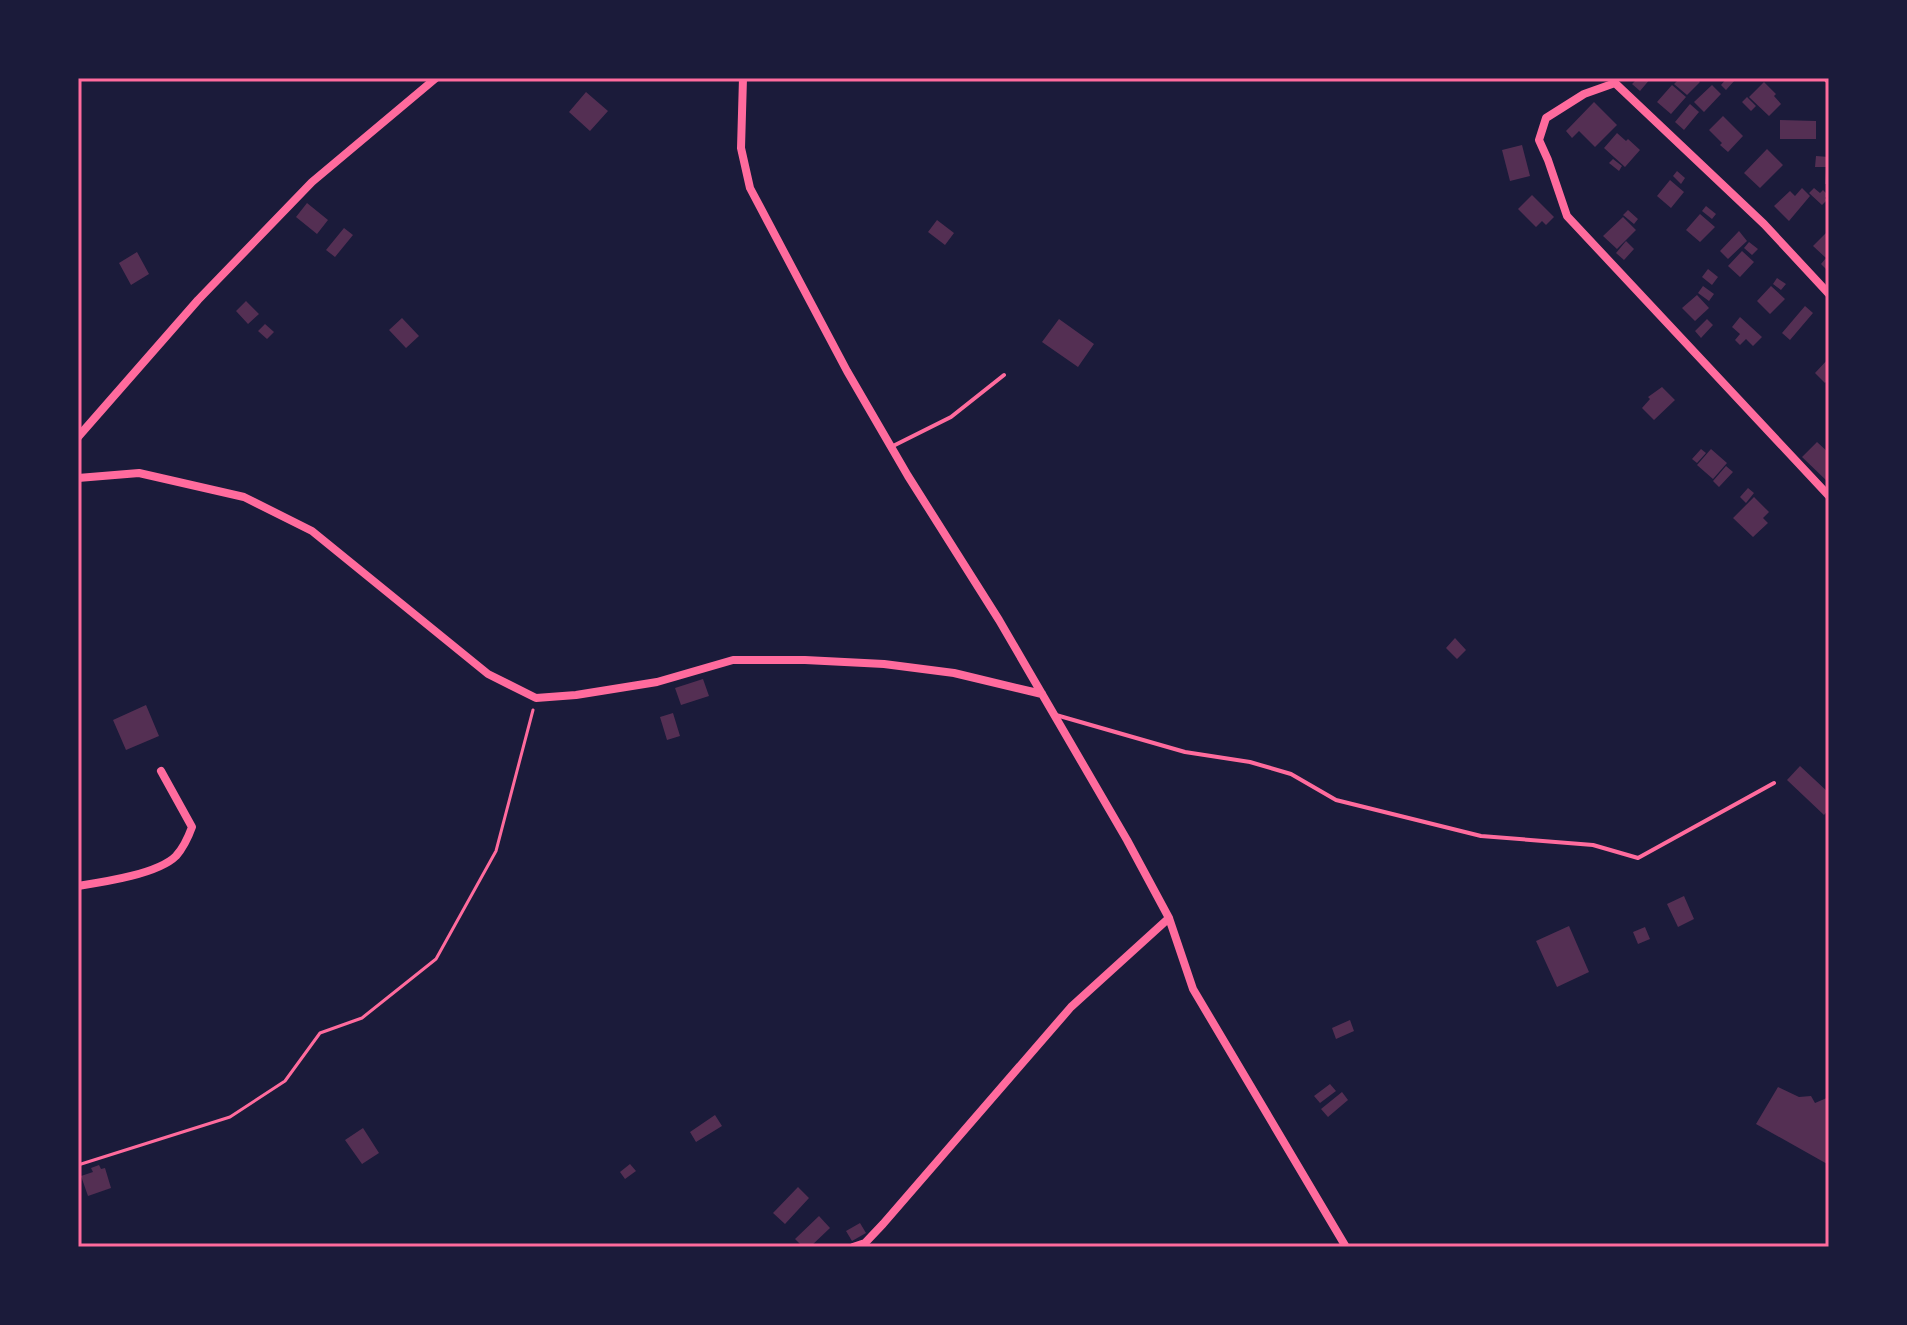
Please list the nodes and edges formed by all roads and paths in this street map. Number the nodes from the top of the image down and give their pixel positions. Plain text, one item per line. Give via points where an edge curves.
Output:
1 (436, 78) edge
2 (743, 78) edge
3 (1829, 294) edge
4 (1004, 375) dead end
5 (78, 437) edge
6 (891, 447) junction
7 (78, 478) edge
8 (1829, 496) edge
9 (1042, 694) junction
10 (536, 698) junction
11 (1054, 714) junction
12 (161, 771) dead end
13 (1774, 783) dead end
14 (78, 886) edge
15 (1169, 918) junction
16 (78, 1165) edge
17 (853, 1247) edge
18 (1346, 1247) edge

1 - 5 street via 312,182 198,300
2 - 6 street via 741,148 750,188
3 - 8 street via 1764,224 1615,83 1584,94 1546,118 1539,140 1567,216
4 - 6 lane via 951,417
6 - 9 street
7 - 10 street via 139,473 244,497 312,531 488,674
9 - 10 street via 954,673 884,664 733,660 657,682
9 - 11 street
10 - 16 path via 496,851 436,959 362,1018 320,1033 285,1081 230,1117
11 - 13 lane via 1185,752 1250,762 1291,774 1336,800 1481,836 1593,845 1638,858
11 - 15 street
12 - 14 street via 192,827 187,841 158,867
15 - 17 street via 1071,1007 883,1224 865,1243
15 - 18 street via 1193,989

